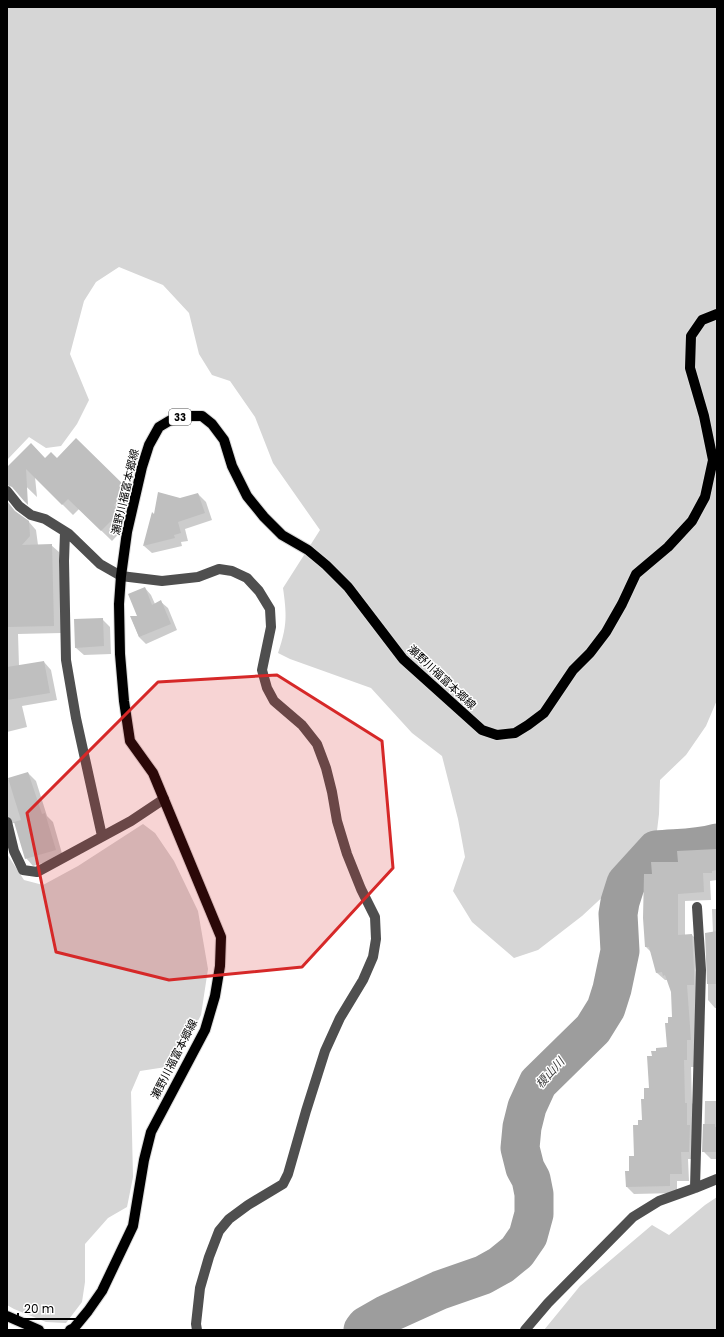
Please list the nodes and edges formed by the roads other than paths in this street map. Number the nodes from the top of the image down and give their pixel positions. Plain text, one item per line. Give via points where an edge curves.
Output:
1 (717, 314) edge
2 (7, 491) edge
3 (65, 532) junction
4 (122, 576) junction
5 (164, 799) junction
6 (7, 822) edge
7 (102, 836) junction
8 (697, 907) dead end
9 (717, 1179) edge
10 (695, 1188) junction
11 (7, 1316) edge
12 (39, 1330) edge
13 (70, 1330) edge
14 (197, 1330) edge
15 (525, 1330) edge

1 - 4 main road, 瀬野川福富本郷線 / 33 via 702,320 691,336 690,368 713,460 706,497 692,521 668,547 636,574 606,632 573,670 544,714 514,733 497,735 482,730 403,659 348,587 308,550 282,535 264,517 247,496 232,466 224,440 202,416 183,416 169,421 159,427 149,445 129,525
2 - 3 street via 19,506
3 - 4 street via 100,564
3 - 7 street via 66,660
4 - 5 main road, 瀬野川福富本郷線 / 33 via 119,604 120,654 130,741 154,773
4 - 14 street via 162,581 198,577 219,569 232,571 247,578 259,591 270,609 271,627 262,670 267,688 274,701 302,725 317,744 326,768 347,854 375,917 376,939 373,957 325,1051 288,1174 283,1184 248,1205 229,1219 219,1231 200,1288
5 - 7 street
5 - 13 main road, 瀬野川福富本郷線 / 33 via 221,937 215,996 205,1030 151,1132 133,1226 102,1291
6 - 7 street via 14,851 23,870 36,872
8 - 10 street via 700,970
9 - 10 street
10 - 15 street via 659,1201 633,1217 548,1303
11 - 12 main road

